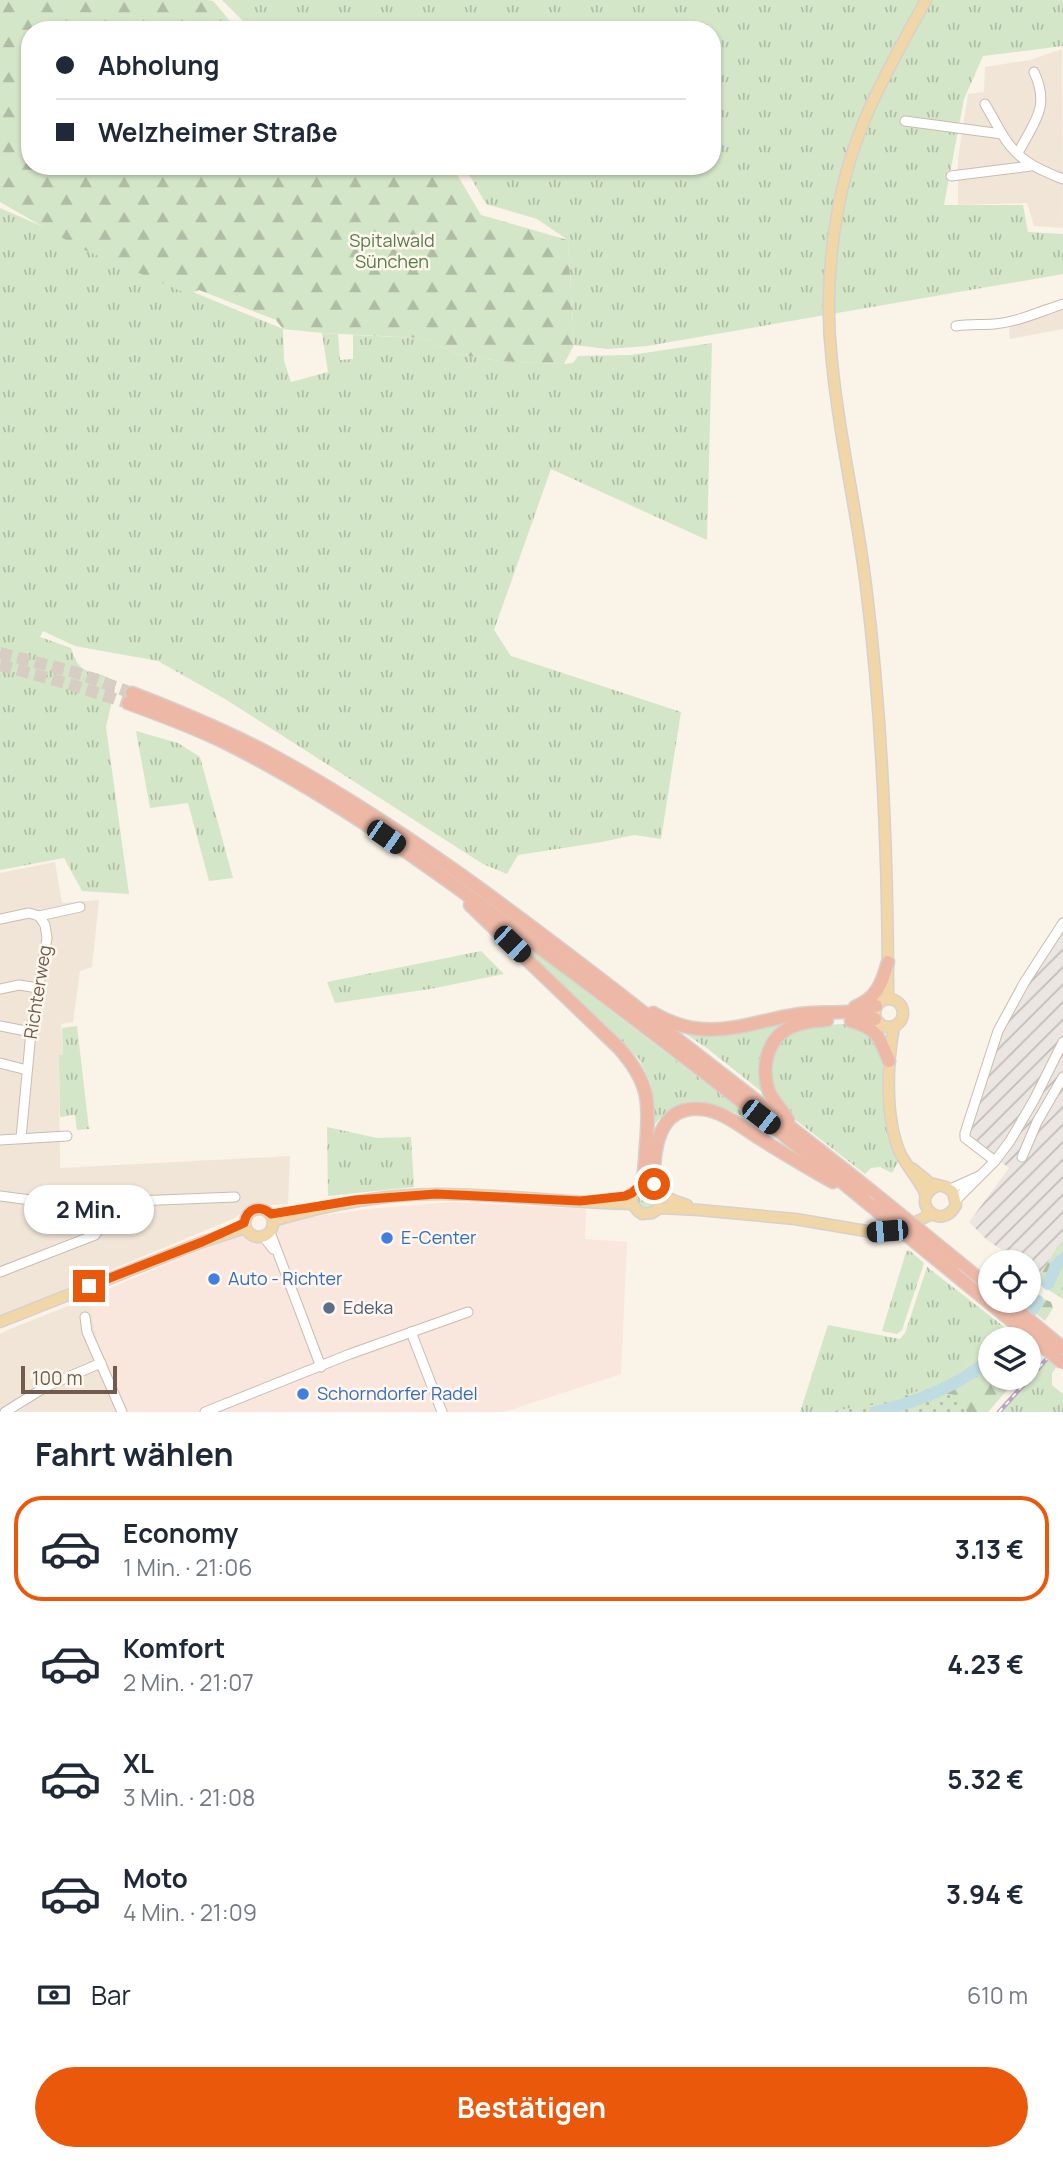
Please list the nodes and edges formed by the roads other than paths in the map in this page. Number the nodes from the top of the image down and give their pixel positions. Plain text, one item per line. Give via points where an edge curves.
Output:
1 (926, 0) edge
2 (1034, 72) dead end
3 (985, 104) dead end
4 (905, 121) dead end
5 (1002, 134) junction
6 (1018, 153) junction
7 (1031, 166) junction
8 (951, 176) dead end
9 (1063, 179) edge
10 (1063, 304) edge
11 (956, 326) dead end
12 (446, 879) junction
13 (80, 908) dead end
14 (38, 916) junction
15 (0, 919) edge
16 (1063, 923) edge
17 (888, 962) junction
18 (38, 988) junction
19 (0, 989) edge
20 (619, 994) junction
21 (888, 999) junction
22 (841, 1016) junction
23 (882, 1020) junction
24 (0, 1026) edge
25 (30, 1032) junction
26 (1063, 1042) edge
27 (889, 1061) junction
28 (0, 1063) edge
29 (27, 1070) junction
30 (1063, 1077) edge
31 (794, 1129) junction
32 (66, 1136) dead end
33 (21, 1138) junction
34 (0, 1140) edge
35 (1022, 1157) dead end
36 (816, 1160) junction
37 (995, 1161) junction
38 (907, 1166) junction
39 (979, 1176) junction
40 (937, 1186) junction
41 (950, 1189) junction
42 (644, 1192) junction
43 (0, 1196) edge
44 (235, 1197) dead end
45 (956, 1200) junction
46 (102, 1203) junction
47 (928, 1205) junction
48 (660, 1208) junction
49 (699, 1210) junction
50 (245, 1226) junction
51 (269, 1226) junction
52 (0, 1272) edge
53 (978, 1279) edge
54 (468, 1312) dead end
55 (1021, 1313) edge
56 (85, 1317) dead end
57 (0, 1322) edge
58 (411, 1332) junction
59 (1063, 1348) edge
60 (101, 1363) junction
61 (1063, 1363) edge
62 (321, 1367) junction
63 (5, 1412) edge
64 (122, 1412) edge
65 (205, 1412) edge
66 (442, 1412) edge

1 - 17 main road via 862,123 838,205 830,272 831,360 876,668
2 - 6 street via 1041,93 1040,115
3 - 5 street
4 - 5 street
5 - 6 street
6 - 7 street
7 - 8 street
7 - 9 street
10 - 11 street via 1013,320
12 - 20 highway via 299,782 130,698 226,732 323,783 432,855
12 - 36 highway
12 - 42 highway via 619,1048 638,1073 649,1109
13 - 14 street
14 - 15 street
14 - 18 street, Richterweg via 47,938
16 - 37 street via 998,1031 965,1133 965,1138
17 - 21 main road
17 - 22 highway via 871,998
18 - 19 street
18 - 25 street, Richterweg
20 - 22 highway via 656,1015 698,1030 723,1030 798,1015
20 - 31 highway
21 - 23 main road via 881,1001
21 - 23 main road via 897,1001 904,1012 901,1021
22 - 23 highway
22 - 27 highway via 869,1027 882,1042
22 - 31 highway via 790,1027 770,1049 765,1067 768,1090
23 - 27 main road via 890,1046
24 - 25 street
25 - 29 street, Richterweg
26 - 37 street via 1034,1100
27 - 38 main road via 893,1127
28 - 29 street
29 - 33 street, Richterweg
30 - 35 street
31 - 36 highway
32 - 33 street
33 - 34 street
36 - 42 highway via 714,1112 685,1110 670,1118 658,1135
36 - 53 highway, bridge
36 - 61 highway, bridge
37 - 39 street
38 - 40 main road
38 - 47 main road
39 - 41 street
39 - 45 street
40 - 41 main road
40 - 47 main road via 929,1191
41 - 45 main road
42 - 48 main road via 662,1203
42 - 48 main road via 642,1214
42 - 49 main road
42 - 51 main road via 593,1203 436,1194 356,1200
43 - 46 street via 61,1204
44 - 46 street
45 - 47 main road via 947,1216 937,1216
46 - 52 street via 102,1226 95,1235
47 - 49 main road via 897,1231 872,1232
48 - 49 main road
50 - 51 main road via 251,1235
50 - 51 main road via 247,1214 263,1209
50 - 57 main road
51 - 62 street
54 - 58 street
55 - 59 highway, bridge
56 - 60 street
58 - 62 street
58 - 66 street
60 - 63 street via 47,1386
60 - 64 street
62 - 65 street

